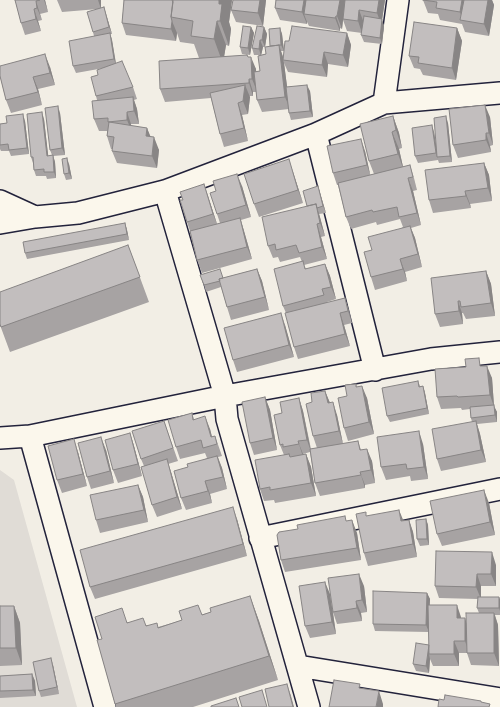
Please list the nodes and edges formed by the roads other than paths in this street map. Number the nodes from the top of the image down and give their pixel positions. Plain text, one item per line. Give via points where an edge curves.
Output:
1 (398, 0) edge
2 (500, 94) edge
3 (384, 103) junction
4 (316, 134) junction
5 (165, 191) junction
6 (0, 201) edge
7 (35, 217) junction
8 (0, 223) edge
9 (500, 352) edge
10 (376, 370) junction
11 (224, 396) junction
12 (30, 436) junction
13 (0, 438) edge
14 (500, 489) edge
15 (260, 538) junction
16 (298, 666) junction
17 (500, 699) edge
18 (105, 707) edge
19 (309, 707) edge

1 - 3 street
2 - 3 street
3 - 4 street
4 - 5 street
4 - 10 street
5 - 7 street via 78,213
5 - 11 street
6 - 7 street
7 - 8 street
9 - 10 street via 430,359
10 - 11 street
11 - 12 street
11 - 15 street via 227,420
12 - 13 street
12 - 18 street
14 - 15 street
15 - 16 street
16 - 17 street
16 - 19 street

